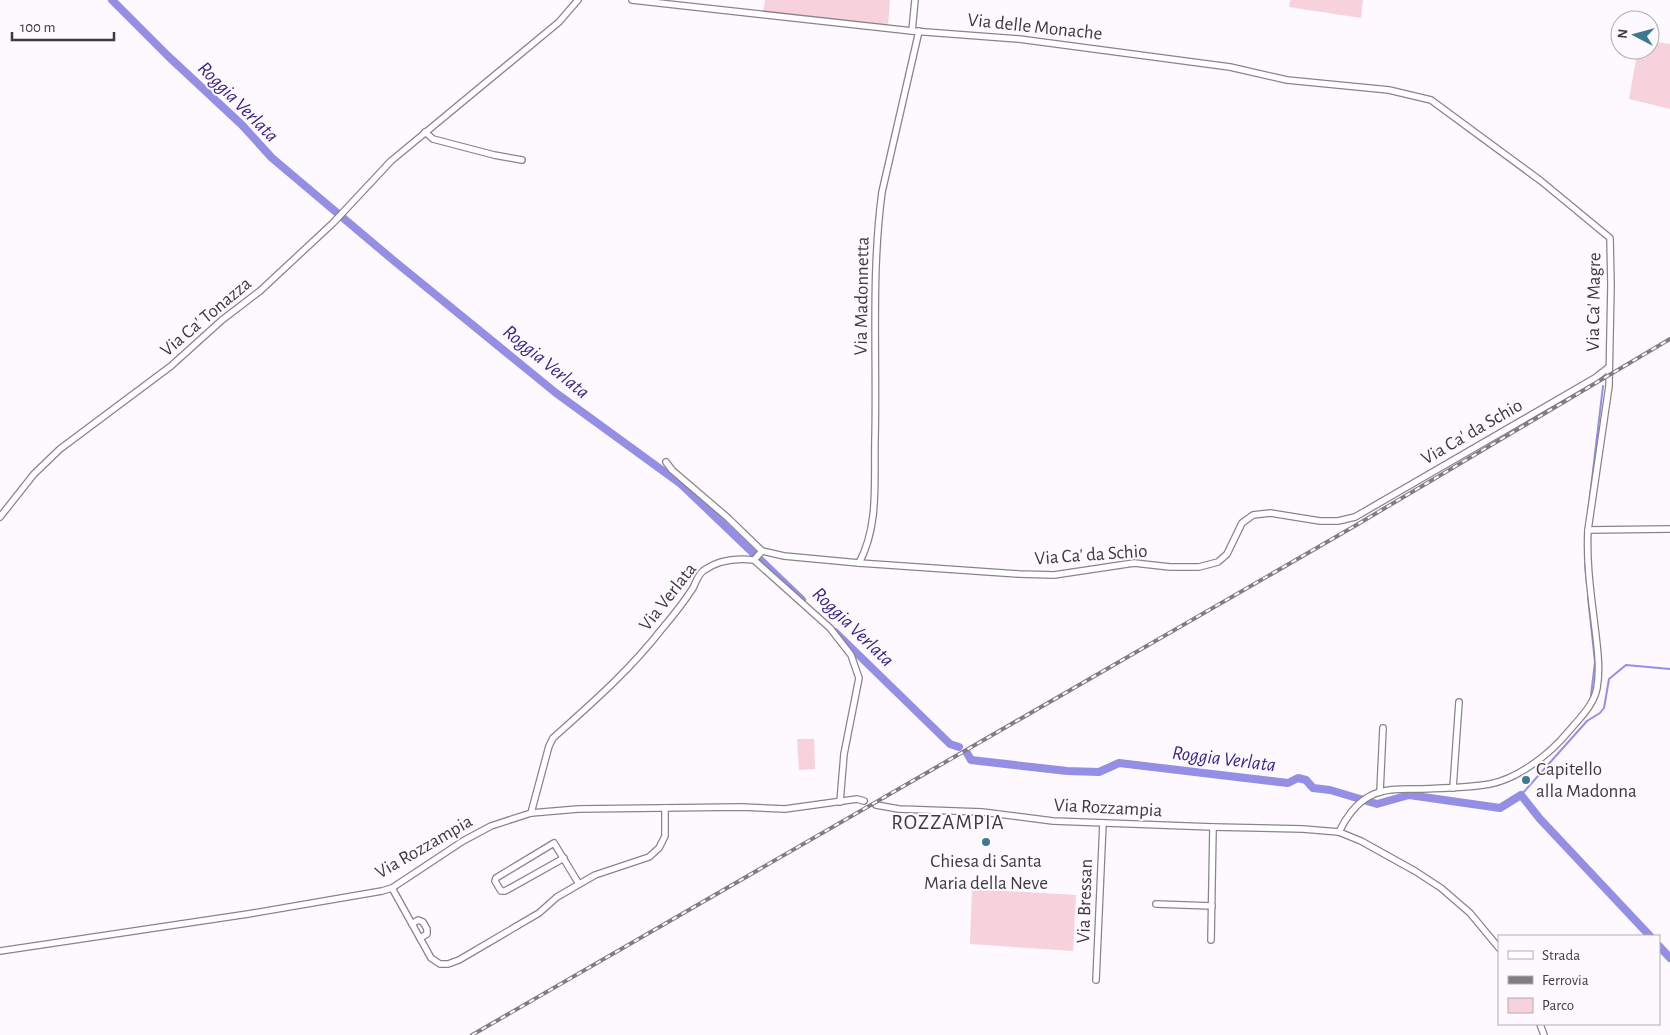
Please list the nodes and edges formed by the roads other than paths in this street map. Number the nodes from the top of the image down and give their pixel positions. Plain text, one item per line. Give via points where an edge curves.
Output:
1 (578, 0) edge
2 (632, 0) edge
3 (915, 0) edge
4 (916, 31) junction
5 (1432, 100) joint
6 (425, 132) junction
7 (522, 160) dead end
8 (1608, 368) junction
9 (666, 462) dead end
10 (0, 517) edge
11 (1588, 530) junction
12 (1670, 530) edge
13 (758, 556) junction
14 (859, 563) junction
15 (1459, 702) dead end
16 (1383, 728) dead end
17 (1453, 788) junction
18 (1380, 792) junction
19 (864, 801) dead end
20 (840, 802) junction
21 (876, 805) dead end
22 (665, 808) junction
23 (530, 812) junction
24 (1103, 823) junction
25 (1213, 827) junction
26 (1339, 832) junction
27 (564, 858) junction
28 (579, 884) junction
29 (392, 888) junction
30 (1156, 904) dead end
31 (1212, 906) junction
32 (412, 924) junction
33 (420, 938) junction
34 (1211, 940) dead end
35 (1498, 947) edge
36 (0, 951) edge
37 (1096, 980) dead end

1 - 6 street, Via Ca' Tonazza via 559,22
2 - 4 street, Via delle Monache
3 - 4 street, Via Madonnetta
4 - 5 street, Via delle Monache via 1019,39 1133,54 1287,80 1388,90
4 - 14 street, Via Madonnetta via 879,213 875,269 873,517 866,549
5 - 8 street, Via Ca' Magre via 1610,238
6 - 7 street via 432,139
6 - 10 street, Via Ca' Tonazza via 391,160 294,261 260,291 171,366 54,453
8 - 11 street, Via Ca' Magre via 1609,386
8 - 14 street, Via Ca' da Schio via 1355,517 1338,522 1270,513 1253,515 1242,523 1226,554 1218,562 1199,567 1134,563 1054,575
9 - 13 street via 721,512
11 - 12 street
11 - 17 street, Via Ca' Magre via 1599,666 1597,690 1586,711 1541,759 1492,783
13 - 14 street, Via Ca' da Schio
13 - 20 street via 830,628 851,655 859,678 844,754
13 - 23 street, Via Verlata via 726,560 701,573 639,657 554,738
15 - 17 street
16 - 18 street
17 - 18 street, Via Ca' Magre
18 - 26 street, Via Ca' Magre via 1365,800 1344,821
19 - 20 street, Via Rozzampia
20 - 22 street, Via Rozzampia via 785,808
21 - 24 street, Via Rozzampia
22 - 23 street, Via Rozzampia
22 - 28 street via 665,836 649,857 595,875
23 - 29 street, Via Rozzampia via 463,841
24 - 25 street, Via Rozzampia
24 - 37 street, Via Bressan
25 - 26 street, Via Rozzampia
25 - 31 street
26 - 35 street via 1441,888 1470,913
27 - 27 street via 554,842 495,881 501,891 506,890
27 - 28 street
28 - 33 street via 532,918 460,960 440,964 431,958
29 - 32 street
29 - 36 street, Via Rozzampia via 330,901
30 - 31 street
31 - 34 street
32 - 33 street
32 - 33 street via 418,920 427,929 427,934

